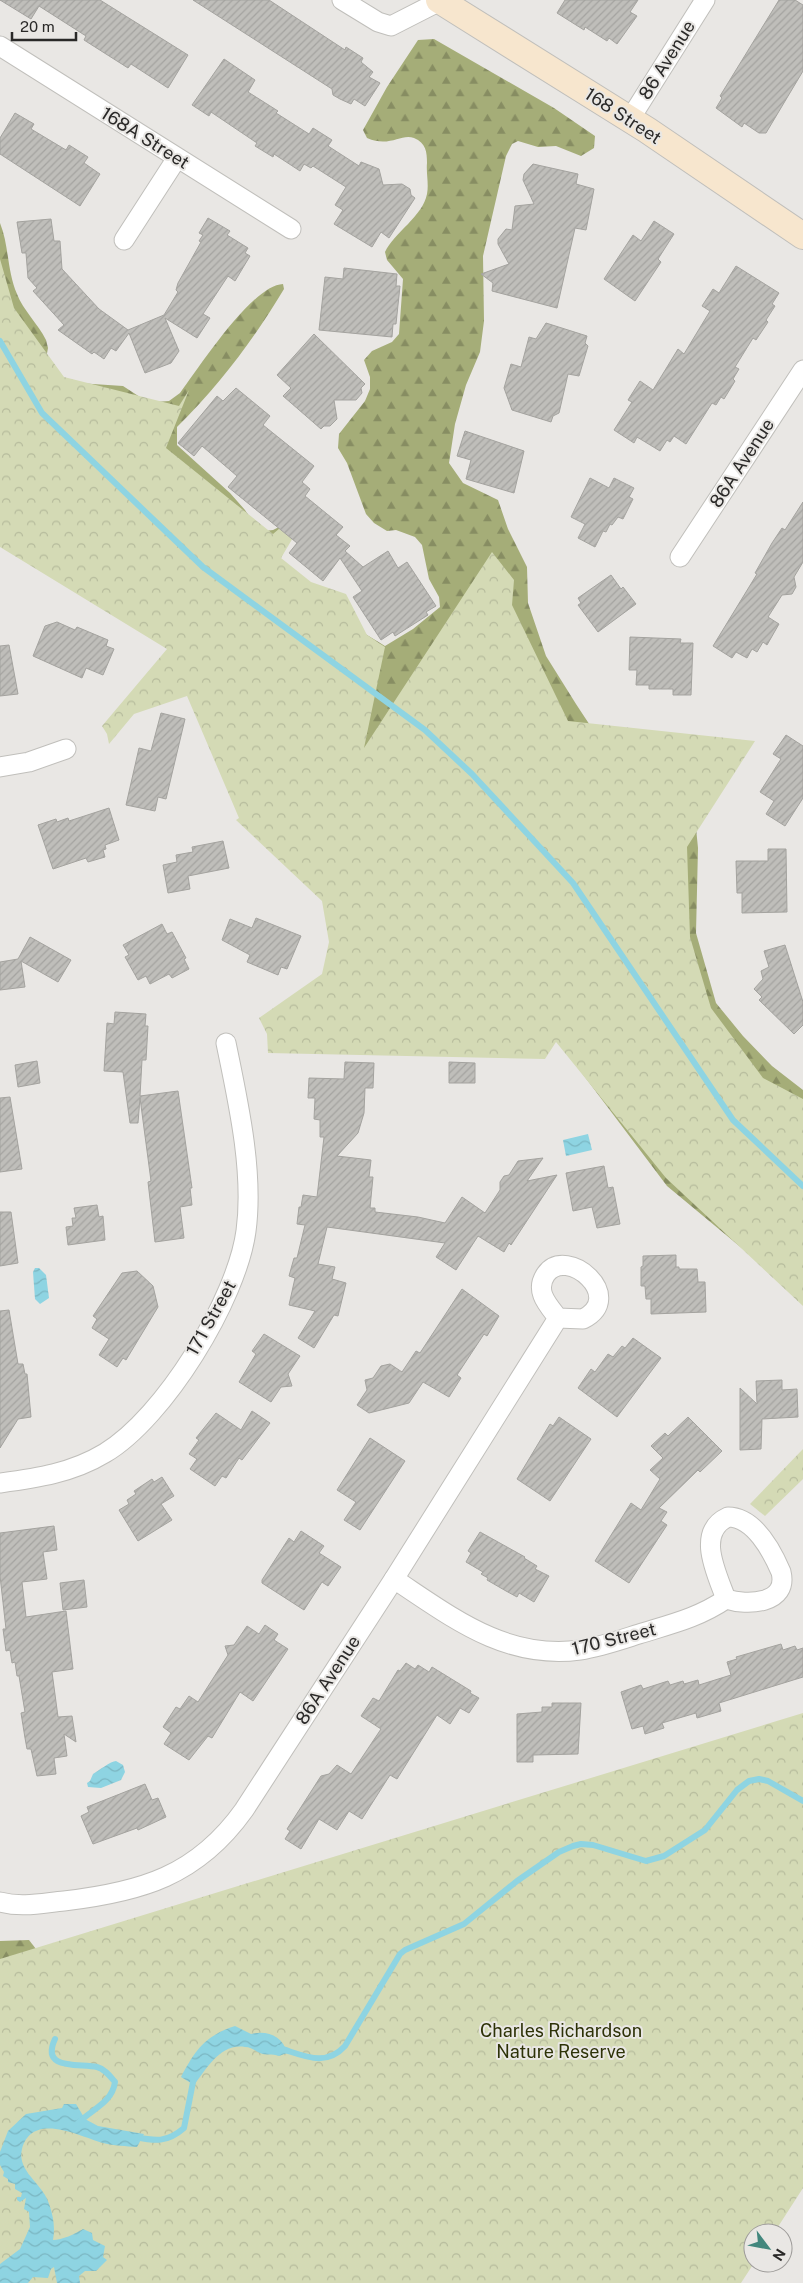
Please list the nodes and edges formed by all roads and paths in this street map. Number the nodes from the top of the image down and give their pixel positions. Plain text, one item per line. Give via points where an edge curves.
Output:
1 (342, 0) edge
2 (440, 0) edge
3 (705, 0) edge
4 (0, 46) edge
5 (630, 119) junction
6 (177, 158) junction
7 (291, 228) dead end
8 (803, 236) edge
9 (124, 240) dead end
10 (803, 370) edge
11 (680, 556) dead end
12 (66, 749) dead end
13 (0, 767) edge
14 (226, 1043) dead end
15 (558, 1318) dead end
16 (0, 1483) edge
17 (394, 1579) junction
18 (726, 1599) junction
19 (0, 1902) edge

1 - 2 street, 168 Street via 378,22 391,26
2 - 5 main road, 168 Street
3 - 5 street, 86 Avenue
4 - 6 street, 168A Street
5 - 8 main road, 168 Street
6 - 7 street, 168A Street
6 - 9 street
10 - 11 street, 86A Avenue
12 - 13 street via 29,762
14 - 16 street, 171 Street via 245,1157 248,1206 243,1249 226,1298 160,1403 124,1440 96,1458 51,1476
15 - 17 street, 86A Avenue
17 - 18 street, 170 Street via 487,1636 520,1648 546,1652 605,1645 705,1614
17 - 19 street, 86A Avenue via 244,1810 212,1848 173,1874 136,1888 108,1895 18,1905
18 - 18 street via 738,1602 766,1600 778,1593 782,1583 781,1572 750,1524 728,1517 714,1527 710,1535 710,1547

